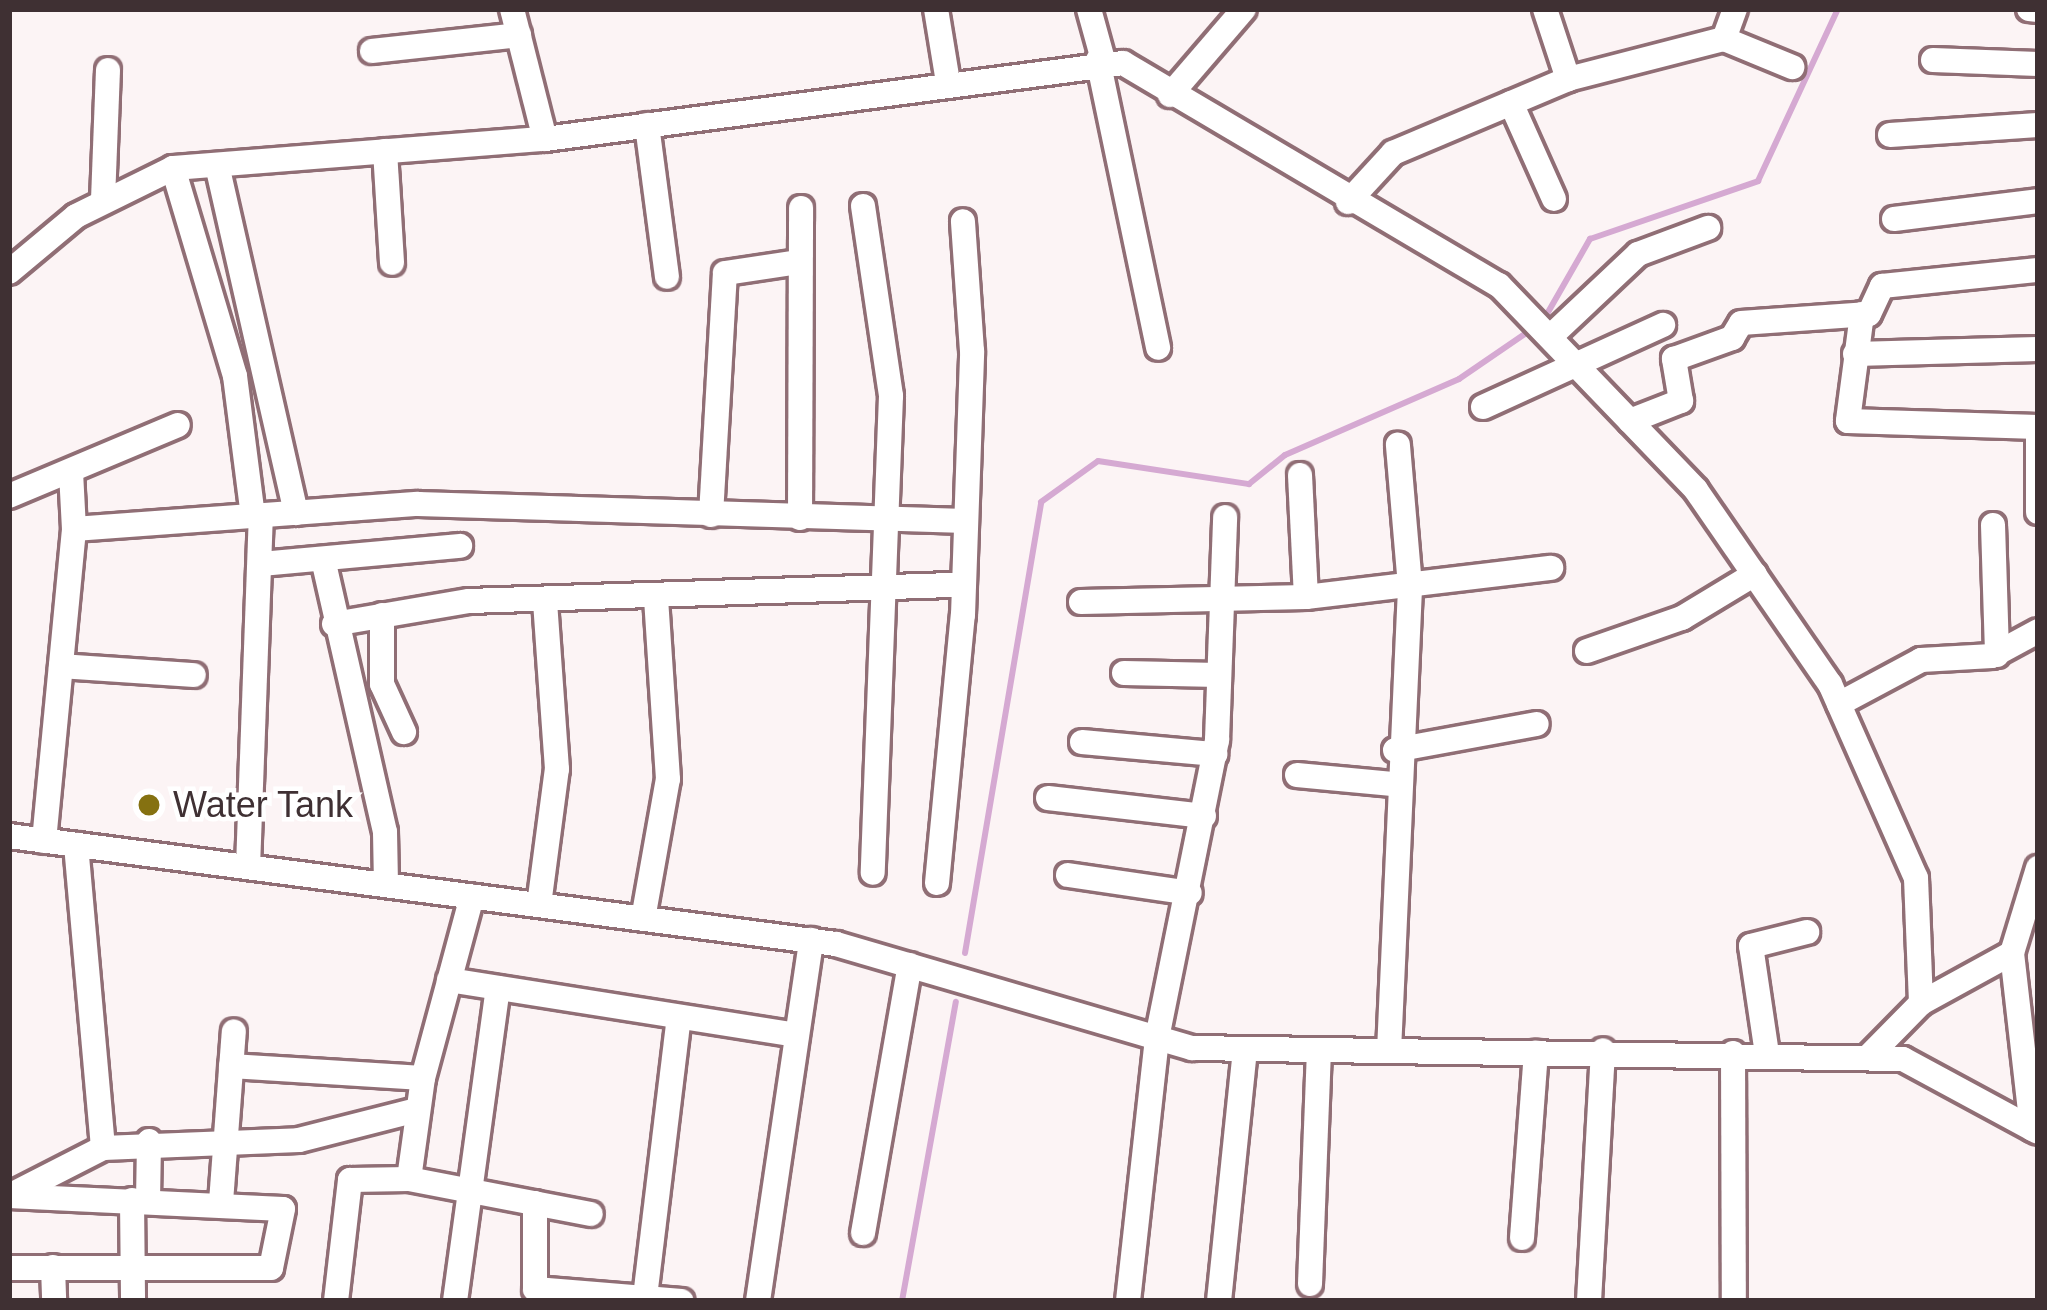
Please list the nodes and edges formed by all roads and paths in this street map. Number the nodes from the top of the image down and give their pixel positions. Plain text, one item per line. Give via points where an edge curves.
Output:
1 (512, 9) edge
2 (936, 9) edge
3 (1089, 9) edge
4 (1244, 9) edge
5 (1545, 9) edge
6 (1735, 9) edge
7 (2029, 9) edge
8 (2038, 10) edge
9 (519, 35) junction
10 (1724, 39) junction
11 (372, 51) dead end
12 (1100, 60) junction
13 (1934, 60) dead end
14 (2038, 64) edge
15 (1792, 67) dead end
16 (107, 70) dead end
17 (1568, 79) junction
18 (948, 82) junction
19 (1170, 95) junction
20 (1511, 103) junction
21 (647, 125) junction
22 (2038, 125) edge
23 (1890, 135) dead end
24 (545, 139) junction
25 (385, 151) junction
26 (217, 165) junction
27 (173, 168) junction
28 (1554, 199) dead end
29 (103, 200) junction
30 (2038, 201) edge
31 (1348, 202) junction
32 (863, 206) dead end
33 (801, 208) dead end
34 (1894, 218) dead end
35 (964, 221) dead end
36 (1708, 228) dead end
37 (799, 262) junction
38 (392, 263) dead end
39 (2038, 270) edge
40 (9, 272) edge
41 (667, 277) dead end
42 (1862, 314) junction
43 (1663, 325) dead end
44 (1546, 333) junction
45 (1158, 348) dead end
46 (2038, 349) edge
47 (1855, 354) junction
48 (1581, 370) junction
49 (1483, 407) dead end
50 (1630, 421) junction
51 (178, 425) dead end
52 (2038, 428) edge
53 (1398, 445) dead end
54 (71, 472) junction
55 (1300, 475) dead end
56 (9, 496) edge
57 (2038, 512) edge
58 (296, 514) junction
59 (711, 515) junction
60 (257, 517) junction
61 (1225, 517) dead end
62 (800, 518) junction
63 (888, 520) junction
64 (966, 521) junction
65 (1994, 525) dead end
66 (74, 529) junction
67 (460, 546) dead end
68 (323, 559) junction
69 (261, 564) junction
70 (1551, 568) dead end
71 (1755, 574) junction
72 (888, 583) junction
73 (964, 585) junction
74 (1410, 586) junction
75 (1306, 597) junction
76 (656, 598) junction
77 (545, 600) junction
78 (1081, 602) dead end
79 (1222, 602) junction
80 (382, 615) junction
81 (334, 624) junction
82 (2038, 631) edge
83 (1587, 651) dead end
84 (1997, 655) junction
85 (61, 666) junction
86 (1124, 673) dead end
87 (194, 675) dead end
88 (1220, 675) junction
89 (1839, 704) junction
90 (1537, 724) dead end
91 (404, 732) dead end
92 (1082, 742) dead end
93 (1395, 750) junction
94 (1214, 754) junction
95 (1297, 775) dead end
96 (1394, 784) junction
97 (1048, 799) dead end
98 (1204, 816) junction
99 (9, 836) edge
100 (44, 841) junction
101 (76, 845) junction
102 (248, 868) junction
103 (2038, 868) edge
104 (874, 873) dead end
105 (1068, 875) dead end
106 (937, 883) dead end
107 (386, 886) junction
108 (1190, 893) junction
109 (472, 897) junction
110 (538, 905) junction
111 (643, 919) junction
112 (1807, 932) dead end
113 (811, 940) junction
114 (2012, 953) junction
115 (910, 965) junction
116 (449, 980) junction
117 (497, 988) junction
118 (1921, 1003) junction
119 (679, 1017) junction
120 (234, 1031) dead end
121 (796, 1035) junction
122 (1157, 1038) junction
123 (1245, 1049) junction
124 (1319, 1050) junction
125 (1603, 1050) junction
126 (1389, 1051) junction
127 (1535, 1053) junction
128 (1732, 1053) junction
129 (1767, 1054) junction
130 (1867, 1058) junction
131 (231, 1066) junction
132 (423, 1078) junction
133 (417, 1110) junction
134 (2035, 1131) edge
135 (224, 1140) junction
136 (149, 1141) junction
137 (103, 1148) junction
138 (409, 1179) junction
139 (478, 1192) junction
140 (140, 1200) junction
141 (221, 1202) junction
142 (535, 1203) junction
143 (591, 1214) dead end
144 (862, 1233) dead end
145 (1522, 1238) dead end
146 (131, 1265) junction
147 (53, 1267) junction
148 (9, 1268) edge
149 (1310, 1284) dead end
150 (645, 1297) junction
151 (54, 1301) edge
152 (133, 1301) edge
153 (336, 1301) edge
154 (454, 1301) edge
155 (682, 1301) edge
156 (758, 1301) edge
157 (1128, 1301) edge
158 (1219, 1301) edge
159 (1589, 1301) edge
160 (1734, 1301) edge

1 - 9 street
2 - 18 street
3 - 12 street
4 - 19 street
5 - 17 street
6 - 10 street
7 - 8 street
9 - 11 street
9 - 24 street
10 - 15 street
10 - 17 street
12 - 18 street
12 - 19 street
12 - 45 street
13 - 14 street
16 - 29 street
17 - 20 street
18 - 21 street
19 - 31 street
20 - 28 street
20 - 31 street via 1382,159
21 - 24 street
21 - 41 street
22 - 23 street
24 - 25 street
25 - 26 street
25 - 38 street
26 - 27 street
26 - 58 street
27 - 29 street
27 - 60 street via 235,376
29 - 40 street
30 - 34 street
31 - 44 street via 1499,285
32 - 63 street via 888,349
33 - 37 street
35 - 64 street
36 - 44 street via 1638,254
37 - 59 street via 725,273
37 - 62 street
39 - 42 street via 1882,286
42 - 47 street
42 - 50 street via 1741,323 1732,338 1672,362 1681,401
43 - 48 street
44 - 48 street
46 - 47 street
47 - 52 street via 1848,421
48 - 49 street
48 - 50 street
50 - 71 street
51 - 54 street
52 - 57 street
53 - 74 street
54 - 56 street
54 - 66 street
55 - 75 street
58 - 59 street via 418,504
58 - 60 street
59 - 62 street
60 - 66 street
60 - 69 street
61 - 79 street
62 - 63 street
63 - 64 street
63 - 72 street
64 - 73 street
65 - 84 street
66 - 85 street
67 - 68 street
68 - 69 street
68 - 81 street
69 - 102 street
70 - 74 street
71 - 83 street via 1682,618
71 - 89 street
72 - 73 street
72 - 76 street
72 - 104 street
73 - 106 street
74 - 75 street
74 - 93 street
75 - 79 street
76 - 77 street
76 - 111 street via 668,779
77 - 80 street
77 - 110 street via 557,770
78 - 79 street
79 - 88 street
80 - 81 street
80 - 91 street via 382,684
81 - 107 street via 379,803
82 - 84 street
84 - 89 street via 1921,659
85 - 87 street
85 - 100 street
86 - 88 street
88 - 94 street
89 - 118 street via 1916,878
90 - 93 street
92 - 94 street
93 - 96 street
94 - 98 street
95 - 96 street
96 - 126 street
97 - 98 street
98 - 108 street
99 - 100 street
100 - 101 street
101 - 102 street
101 - 137 street
102 - 107 street
103 - 114 street
105 - 108 street
107 - 109 street
108 - 122 street
109 - 110 street
109 - 116 street
110 - 111 street
111 - 113 street
112 - 129 street via 1751,946
113 - 115 street
113 - 121 street
114 - 118 street
114 - 134 street
115 - 122 street
115 - 144 street
116 - 117 street
116 - 132 street
117 - 119 street
117 - 139 street
118 - 130 street
119 - 121 street
119 - 150 street
120 - 131 street
121 - 156 street
122 - 123 street
122 - 157 street
123 - 124 street
123 - 158 street
124 - 126 street
124 - 149 street
125 - 127 street
125 - 128 street
125 - 159 street
126 - 127 street
127 - 145 street
128 - 129 street
128 - 160 street
129 - 130 street
130 - 134 street via 1904,1059
131 - 132 street
131 - 135 street
132 - 133 street
133 - 135 street via 299,1140
133 - 138 street
135 - 136 street
135 - 141 street
136 - 137 street
136 - 140 street
137 - 140 street via 9,1196
138 - 139 street
138 - 153 street via 350,1180
139 - 142 street
139 - 154 street
140 - 141 street
140 - 146 street
141 - 146 street via 282,1207 276,1266
142 - 143 street
142 - 150 street via 535,1289
146 - 147 street
146 - 152 street
147 - 148 street
147 - 151 street
150 - 155 street

